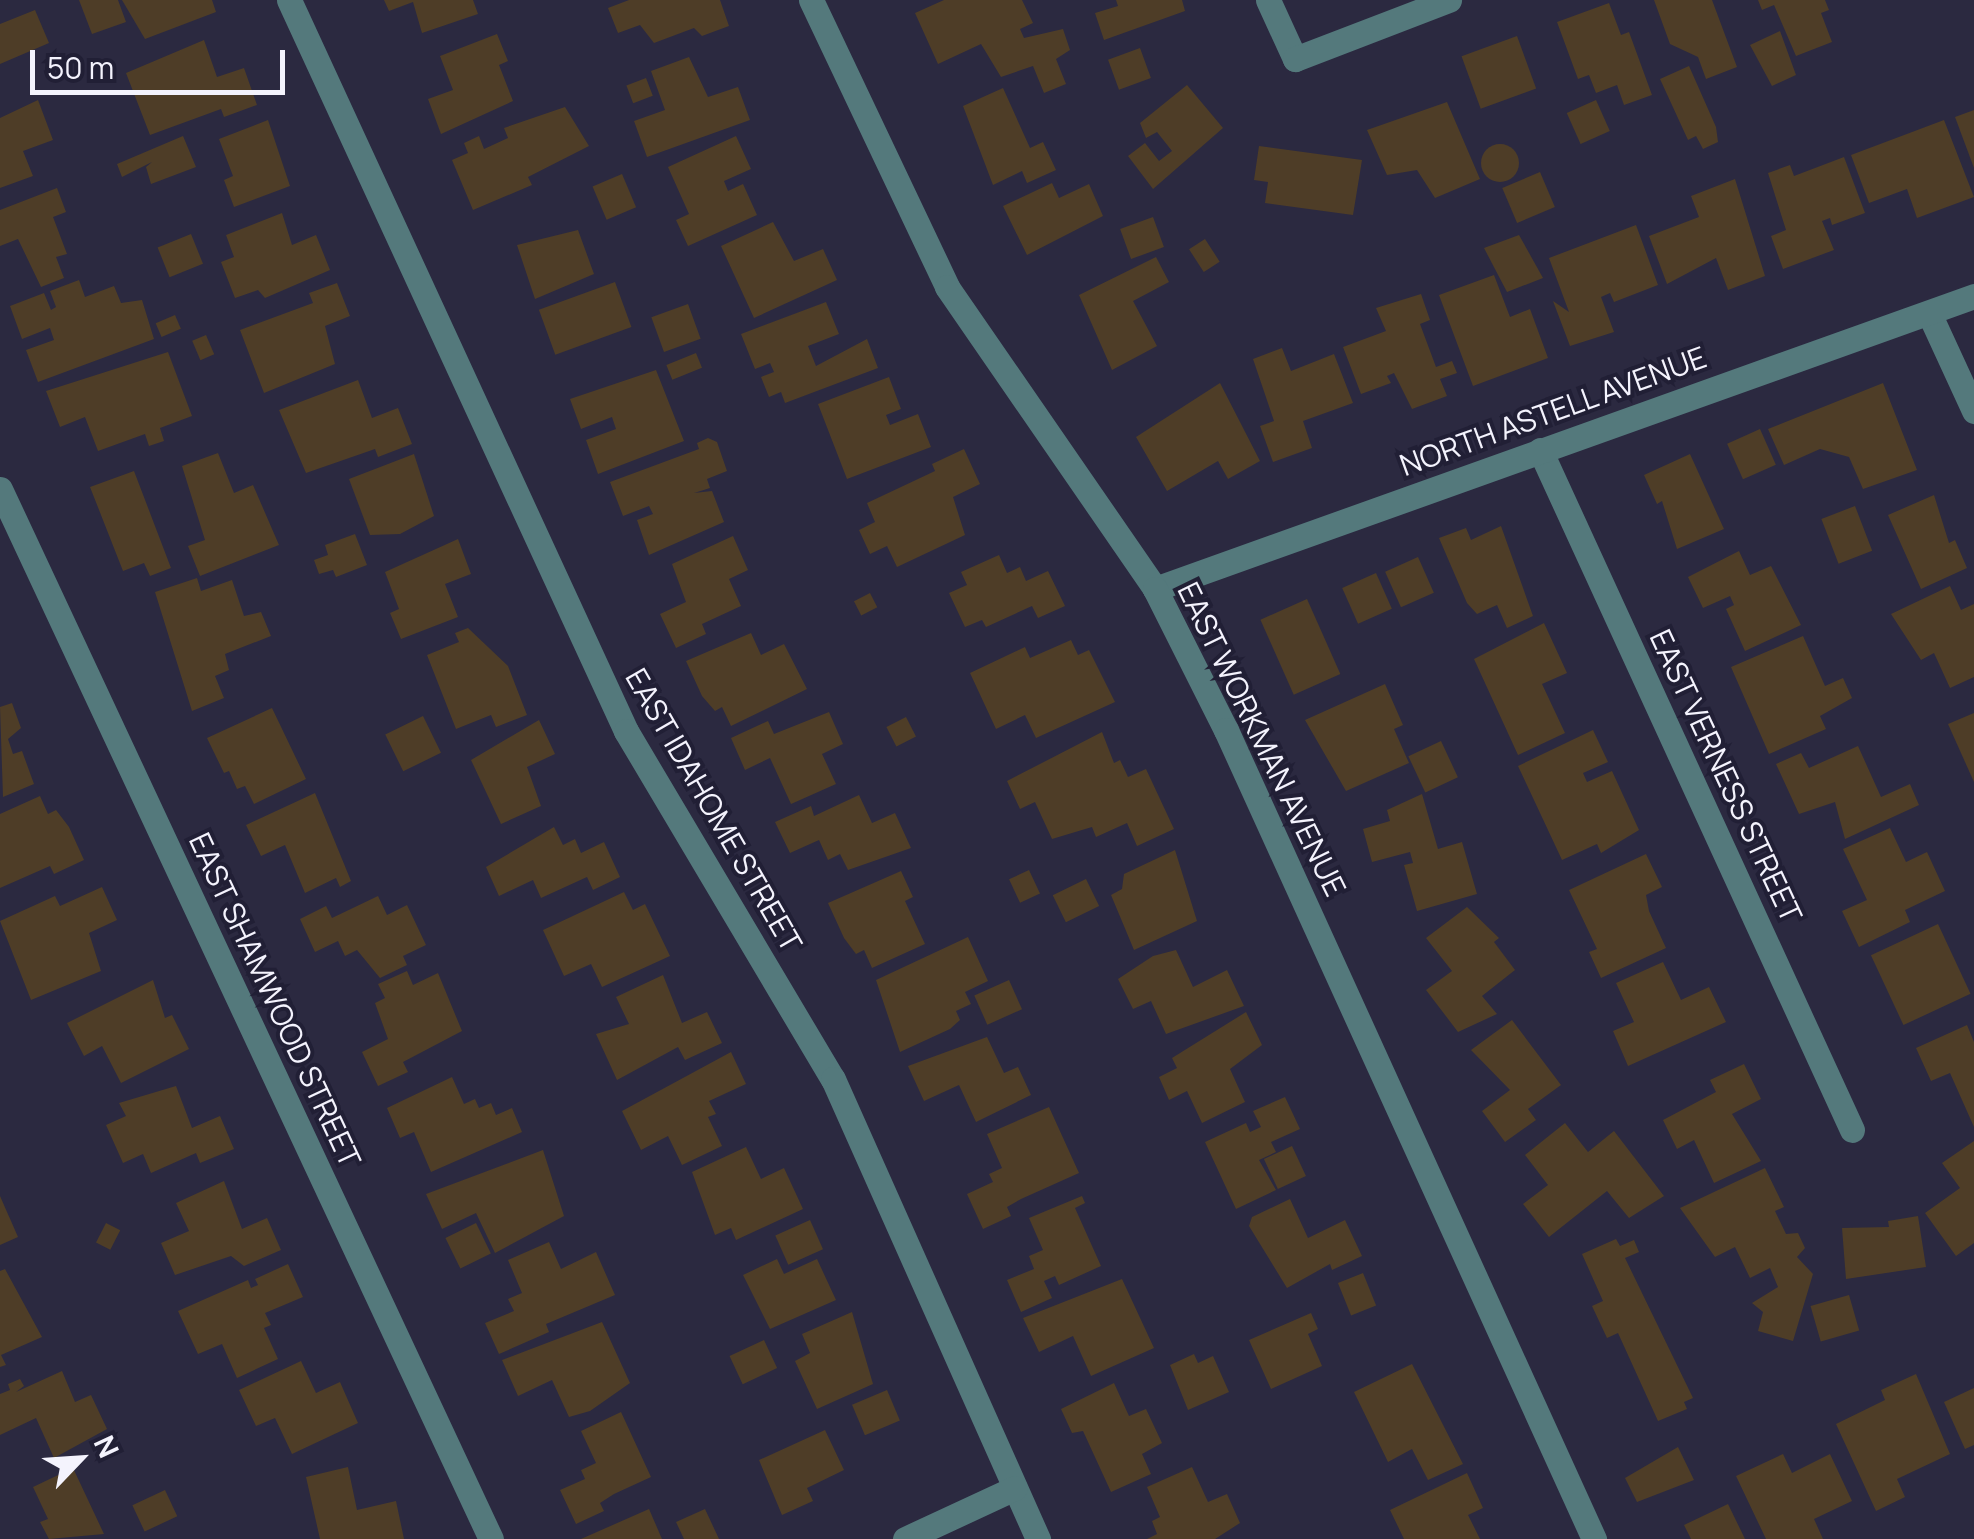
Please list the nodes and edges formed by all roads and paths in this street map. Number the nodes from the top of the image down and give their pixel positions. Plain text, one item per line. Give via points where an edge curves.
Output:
1 (290, 0) edge
2 (811, 0) edge
3 (1268, 0) edge
4 (1449, 0) edge
5 (1974, 296) edge
6 (1929, 313) junction
7 (1974, 411) edge
8 (1540, 450) junction
9 (0, 489) edge
10 (1155, 590) junction
11 (1852, 1130) dead end
12 (1015, 1488) junction
13 (491, 1539) edge
14 (904, 1539) edge
15 (1038, 1539) edge
16 (1594, 1539) edge

1 - 12 street, EAST IDAHOME STREET via 626,732 833,1079
2 - 10 street, EAST WORKMAN AVENUE via 947,287
3 - 4 street via 1295,59
5 - 6 street, NORTH ASTELL AVENUE
6 - 7 street
6 - 8 street, NORTH ASTELL AVENUE
8 - 10 street, NORTH ASTELL AVENUE
8 - 11 street, EAST VERNESS STREET
9 - 13 street, EAST SHAMWOOD STREET
10 - 16 street, EAST WORKMAN AVENUE via 1226,730
12 - 14 street
12 - 15 street, EAST IDAHOME STREET

